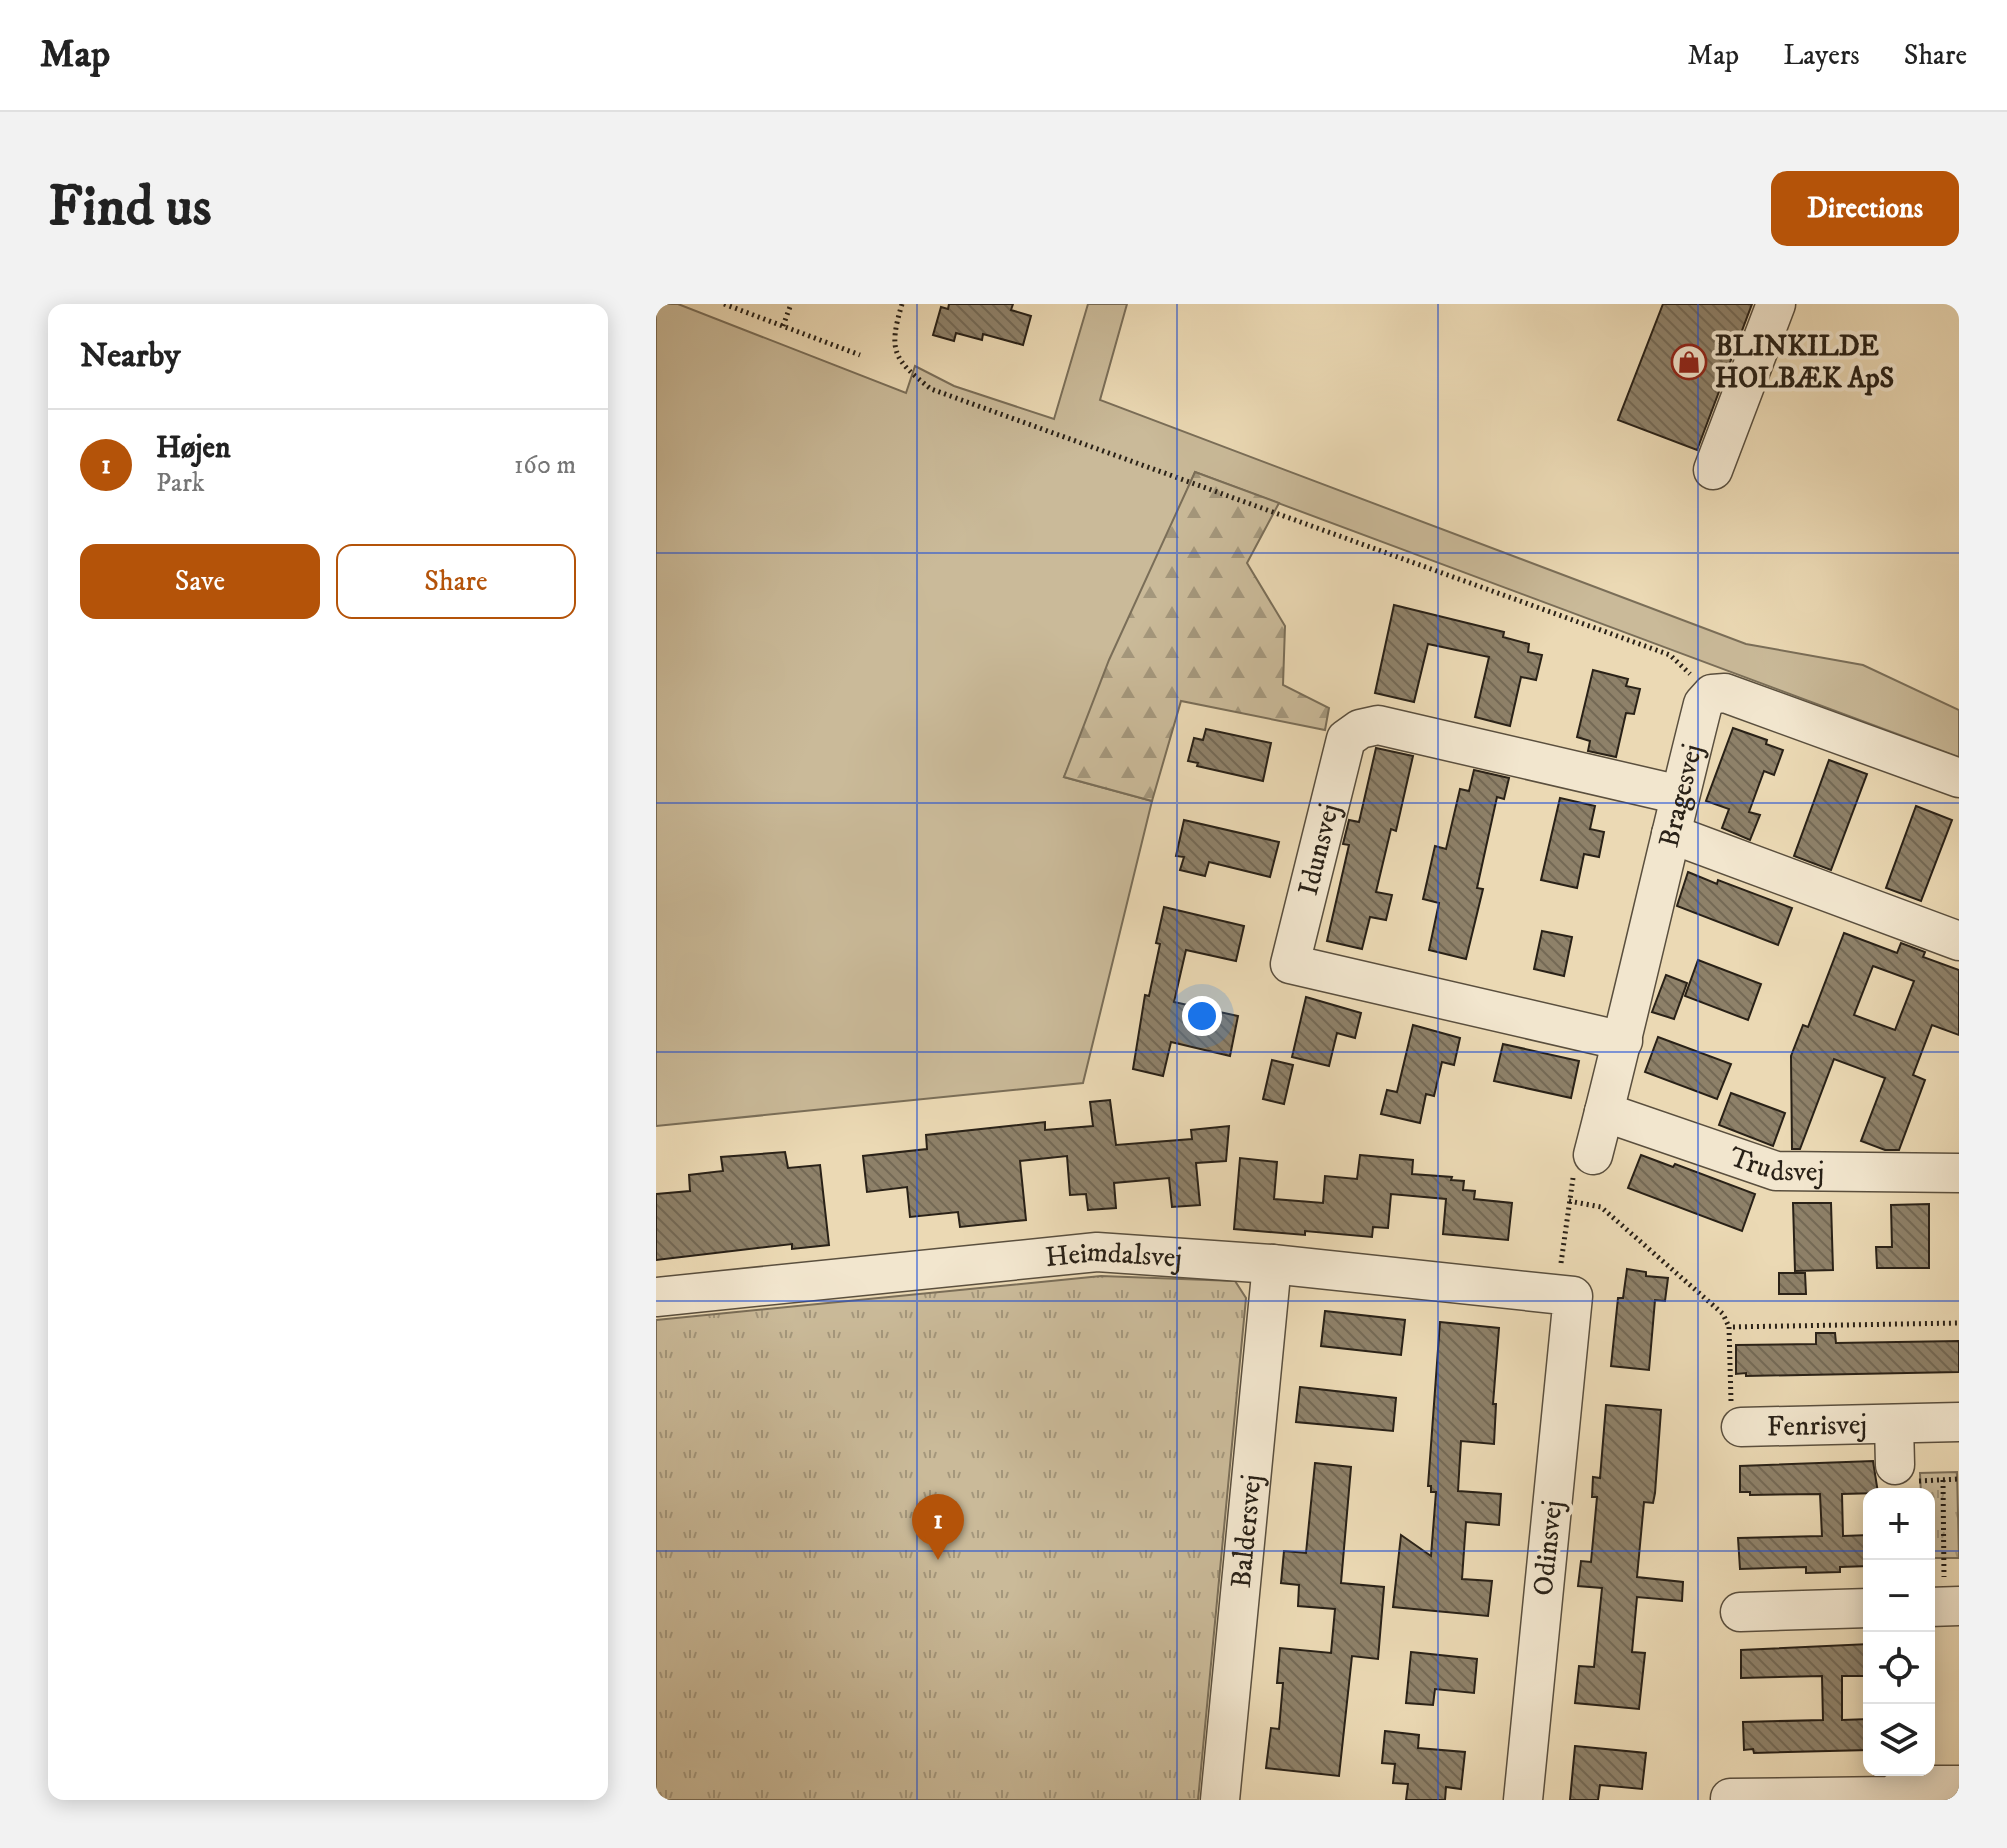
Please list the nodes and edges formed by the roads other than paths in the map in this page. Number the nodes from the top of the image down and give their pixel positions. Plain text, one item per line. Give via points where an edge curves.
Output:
1 (1776, 304) edge
2 (1713, 470) dead end
3 (1959, 778) edge
4 (1680, 795) junction
5 (1671, 834) junction
6 (1959, 941) edge
7 (1623, 1041) junction
8 (1604, 1112) junction
9 (1593, 1155) road end
10 (1959, 1173) edge
11 (1272, 1264) junction
12 (1573, 1296) joint
13 (656, 1297) edge
14 (1959, 1422) edge
15 (1894, 1424) junction
16 (1741, 1427) road end
17 (1895, 1465) dead end
18 (1863, 1608) edge
19 (1740, 1612) dead end
20 (1907, 1777) edge
21 (1959, 1785) edge
22 (1730, 1798) dead end
23 (1220, 1800) edge
24 (1523, 1800) edge

1 - 2 street
3 - 4 street, Bragesvej via 1725,693 1712,694 1703,704
4 - 5 street, Bragesvej
4 - 7 street, Idunsvej via 1378,725 1360,729 1346,739 1290,964
5 - 6 street
5 - 7 street, Bragesvej
7 - 8 street, Bragesvej
8 - 9 street, Bragesvej
8 - 10 street, Trudsvej via 1776,1171
11 - 12 street, Heimdalsvej
11 - 13 street, Heimdalsvej via 1074,1252
11 - 23 street, Baldersvej
12 - 24 street, Odinsvej
14 - 15 street, Fenrisvej
15 - 16 street, Fenrisvej
15 - 17 street, Fenrisvej
18 - 19 street
20 - 21 street
20 - 22 street via 1891,1796

